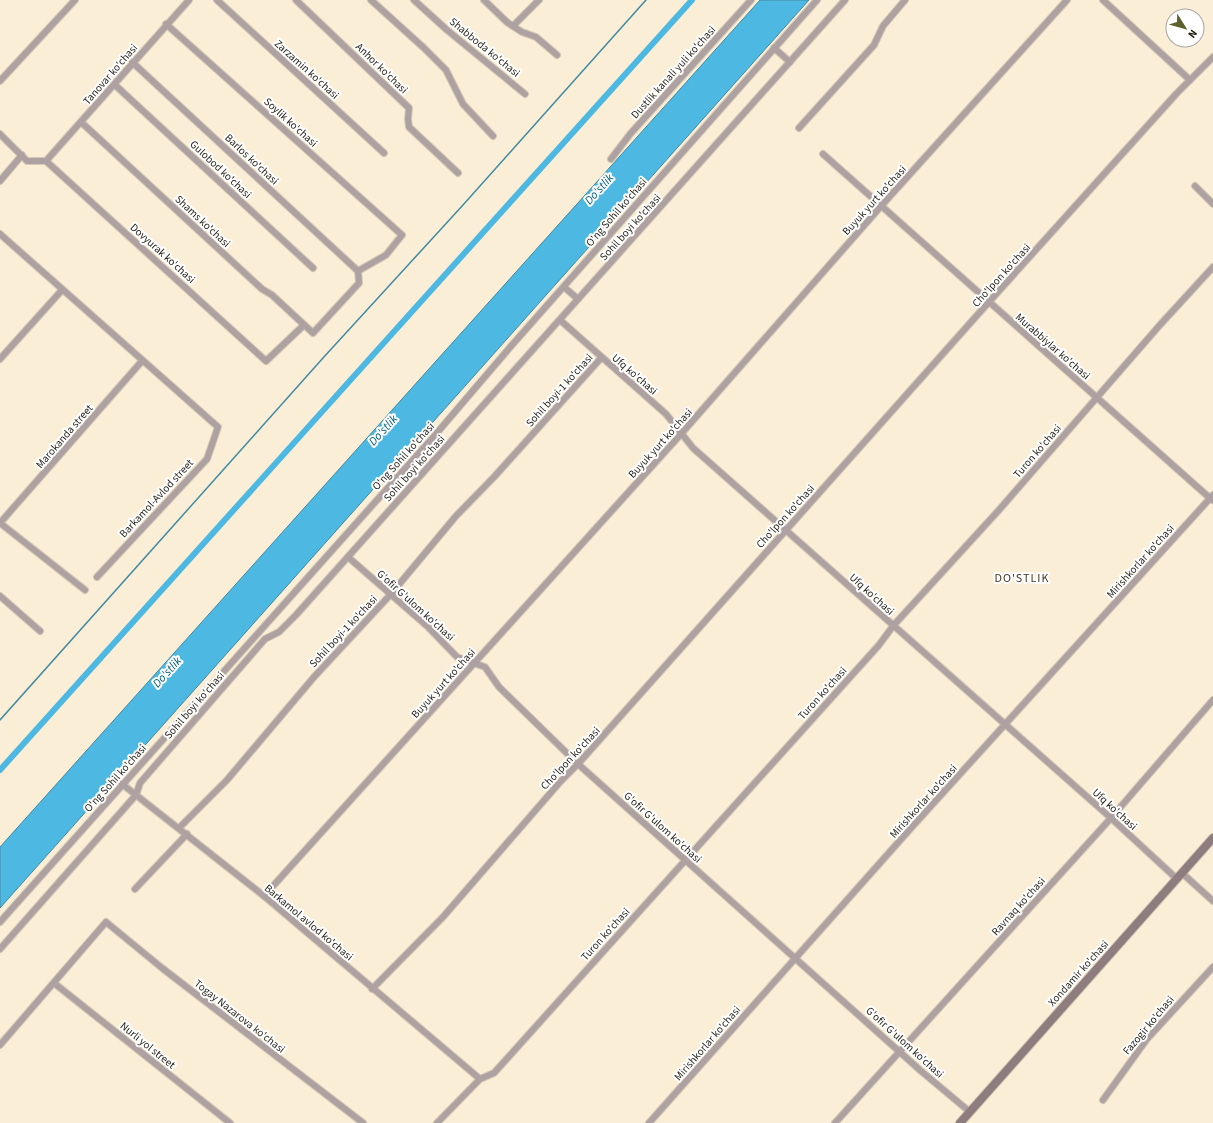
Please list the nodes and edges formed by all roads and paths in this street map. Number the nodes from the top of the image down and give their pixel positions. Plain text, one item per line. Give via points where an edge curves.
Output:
1 (75, 0) edge
2 (189, 0) edge
3 (216, 0) edge
4 (296, 0) edge
5 (371, 0) edge
6 (414, 0) edge
7 (484, 0) edge
8 (539, 0) edge
9 (751, 0) edge
10 (817, 0) edge
11 (844, 0) edge
12 (905, 0) edge
13 (1067, 0) edge
14 (1104, 0) edge
15 (166, 24) junction
16 (513, 26) junction
17 (774, 48) junction
18 (557, 55) dead end
19 (1213, 57) edge
20 (132, 62) junction
21 (790, 62) junction
22 (1190, 80) junction
23 (0, 81) edge
24 (115, 85) junction
25 (525, 94) dead end
26 (81, 122) junction
27 (799, 128) dead end
28 (0, 134) edge
29 (493, 136) dead end
30 (384, 152) dead end
31 (823, 154) dead end
32 (22, 155) junction
33 (611, 159) dead end
34 (46, 161) junction
35 (458, 173) dead end
36 (0, 181) edge
37 (1195, 186) dead end
38 (1213, 204) edge
39 (882, 205) junction
40 (0, 234) edge
41 (1213, 267) edge
42 (314, 268) dead end
43 (358, 271) junction
44 (564, 287) junction
45 (62, 290) junction
46 (578, 299) junction
47 (988, 303) junction
48 (560, 320) junction
49 (304, 325) junction
50 (601, 358) junction
51 (0, 359) edge
52 (142, 361) junction
53 (1098, 398) junction
54 (681, 434) junction
55 (1212, 498) edge
56 (0, 523) edge
57 (785, 531) junction
58 (348, 557) junction
59 (97, 577) dead end
60 (85, 590) dead end
61 (391, 594) junction
62 (0, 596) edge
63 (893, 626) junction
64 (40, 630) dead end
65 (476, 662) junction
66 (1213, 700) edge
67 (1005, 724) junction
68 (578, 764) junction
69 (122, 784) junction
70 (136, 795) junction
71 (1111, 818) junction
72 (179, 828) junction
73 (187, 834) junction
74 (1213, 838) edge
75 (684, 860) junction
76 (1180, 876) junction
77 (135, 889) dead end
78 (264, 896) junction
79 (1213, 901) edge
80 (0, 922) edge
81 (0, 949) edge
82 (796, 958) junction
83 (1213, 966) edge
84 (54, 983) junction
85 (372, 989) junction
86 (0, 1045) edge
87 (900, 1051) junction
88 (480, 1079) junction
89 (1103, 1100) dead end
90 (970, 1112) junction
91 (230, 1123) edge
92 (363, 1123) edge
93 (437, 1123) edge
94 (649, 1123) edge
95 (835, 1123) edge
96 (960, 1123) edge

1 - 23 street
2 - 15 street, Tanovar ko'chasi
3 - 30 street, Zarzamin ko'chasi
4 - 35 street, Anhor ko'chasi via 409,108 409,127
5 - 29 street via 446,70 463,104
6 - 25 street, Shabboda ko'chasi
7 - 16 street
8 - 16 street
9 - 33 street, Dustlik kanali yuli ko'chasi via 631,133
10 - 17 street, O'ng Sohil ko'chasi
11 - 21 street, Sohil boyi ko'chasi
12 - 27 street via 883,26 874,45
13 - 39 street, Buyuk yurt ko'chasi
14 - 22 street
15 - 20 street, Tanovar ko'chasi
15 - 43 street, Soylik ko'chasi via 402,235 386,255
16 - 18 street via 536,37
17 - 21 street
17 - 44 street, O'ng Sohil ko'chasi
19 - 22 street, Cho'lpon ko'chasi
20 - 24 street, Tanovar ko'chasi
20 - 43 street, Barlos ko'chasi
21 - 46 street, Sohil boyi ko'chasi
22 - 47 street, Cho'lpon ko'chasi
24 - 26 street, Tanovar ko'chasi
24 - 42 street, Gulobod ko'chasi
26 - 34 street, Tanovar ko'chasi
26 - 49 street, Shams ko'chasi
28 - 32 street
31 - 39 street, Murabbiylar ko'chasi
32 - 34 street via 27,161
32 - 36 street
34 - 49 street, Dovyurak ko'chasi via 266,361
37 - 38 street
39 - 47 street, Murabbiylar ko'chasi
39 - 54 street, Buyuk yurt ko'chasi
40 - 45 street
41 - 53 street, Turon ko'chasi
43 - 49 street, Shams ko'chasi via 359,283 313,332
44 - 46 street
44 - 69 street, O'ng Sohil ko'chasi via 436,434
45 - 51 street
45 - 52 street
46 - 48 street, Sohil boyi ko'chasi
47 - 53 street, Murabbiylar ko'chasi
47 - 57 street, Cho'lpon ko'chasi
48 - 50 street, Ufq ko'chasi
48 - 58 street, Sohil boyi ko'chasi
50 - 54 street, Ufq ko'chasi via 666,414
50 - 61 street, Sohil boyi-1 ko'chasi via 456,516
52 - 56 street, Marokanda street
52 - 59 street, Barkamol-Avlod street via 218,427 207,459
53 - 55 street, Murabbiylar ko'chasi
53 - 63 street, Turon ko'chasi
54 - 57 street, Ufq ko'chasi via 693,448
54 - 65 street, Buyuk yurt ko'chasi
55 - 67 street, Mirishkorlar ko'chasi
56 - 60 street
57 - 63 street, Ufq ko'chasi
57 - 68 street, Cho'lpon ko'chasi
58 - 61 street, G'ofir G'ulom ko'chasi
58 - 70 street, Sohil boyi ko'chasi via 279,632 265,639 140,783
61 - 65 street, G'ofir G'ulom ko'chasi via 457,657
61 - 72 street, Sohil boyi-1 ko'chasi via 314,677 227,780
62 - 64 street
63 - 67 street, Ufq ko'chasi
63 - 75 street, Turon ko'chasi via 879,645
65 - 68 street, G'ofir G'ulom ko'chasi via 485,667 499,687
65 - 78 street, Buyuk yurt ko'chasi
66 - 71 street, Ravnaq ko'chasi
67 - 71 street, Ufq ko'chasi
67 - 82 street, Mirishkorlar ko'chasi
68 - 75 street, G'ofir G'ulom ko'chasi
68 - 85 street, Cho'lpon ko'chasi via 443,917
69 - 70 street, Barkamol avlod ko'chasi
69 - 80 street, O'ng Sohil ko'chasi
70 - 72 street, Barkamol avlod ko'chasi
70 - 81 street, Sohil boyi ko'chasi
71 - 76 street, Ufq ko'chasi
71 - 87 street, Ravnaq ko'chasi
72 - 73 street, Barkamol avlod ko'chasi
73 - 77 street
73 - 78 street, Barkamol avlod ko'chasi
74 - 76 main road, Xondamir ko'chasi
75 - 82 street, G'ofir G'ulom ko'chasi
75 - 88 street, Turon ko'chasi via 494,1073
76 - 79 street, Ufq ko'chasi
76 - 90 main road, Xondamir ko'chasi
78 - 85 street, Barkamol avlod ko'chasi
82 - 87 street, G'ofir G'ulom ko'chasi
82 - 94 street, Mirishkorlar ko'chasi
83 - 89 street, Fazogir ko'chasi via 1147,1039
84 - 86 street
84 - 91 street, Nurli yol street
84 - 92 street, Togay Nazarova ko'chasi via 106,922
85 - 88 street, Barkamol avlod ko'chasi
87 - 90 street, G'ofir G'ulom ko'chasi
87 - 95 street, Ravnaq ko'chasi
88 - 93 street, Turon ko'chasi
90 - 96 main road, Xondamir ko'chasi

